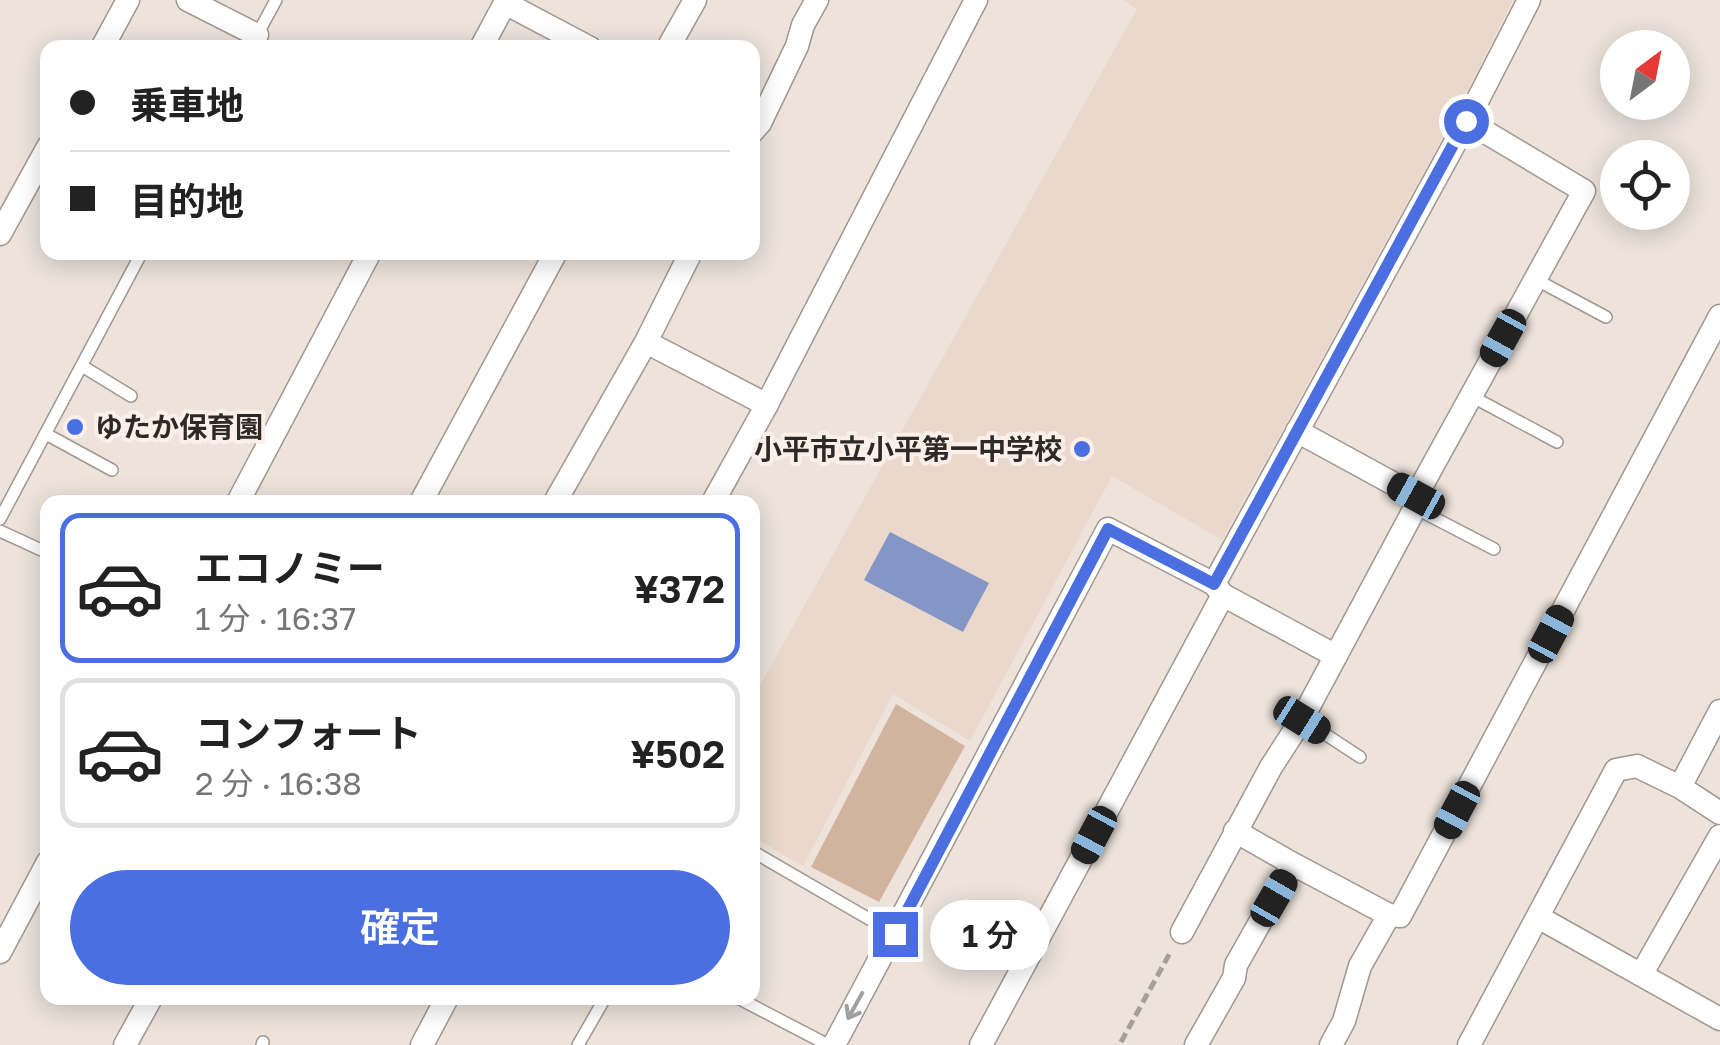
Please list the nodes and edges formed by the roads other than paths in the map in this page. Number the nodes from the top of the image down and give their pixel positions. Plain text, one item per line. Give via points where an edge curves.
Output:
1 (128, 0) edge
2 (188, 0) edge
3 (276, 0) edge
4 (694, 0) edge
5 (817, 0) edge
6 (976, 0) edge
7 (1529, 0) edge
8 (106, 40) edge
9 (251, 40) edge
10 (255, 40) edge
11 (485, 40) edge
12 (575, 40) edge
13 (672, 40) edge
14 (1466, 121) junction
15 (760, 122) edge
16 (40, 162) edge
17 (0, 234) edge
18 (138, 260) edge
19 (366, 260) edge
20 (552, 260) edge
21 (687, 260) edge
22 (1535, 279) junction
23 (1720, 316) edge
24 (1606, 318) dead end
25 (646, 342) junction
26 (82, 366) junction
27 (131, 396) dead end
28 (1471, 396) junction
29 (766, 404) junction
30 (1297, 431) junction
31 (46, 434) junction
32 (1557, 442) dead end
33 (112, 470) dead end
34 (247, 495) edge
35 (425, 495) edge
36 (559, 495) edge
37 (717, 495) edge
38 (1416, 502) junction
39 (0, 518) edge
40 (0, 530) edge
41 (40, 549) edge
42 (1494, 549) dead end
43 (1218, 590) junction
44 (1336, 656) junction
45 (1720, 711) edge
46 (1302, 720) junction
47 (1360, 757) dead end
48 (1680, 787) junction
49 (1720, 812) edge
50 (1235, 831) junction
51 (1720, 836) edge
52 (760, 857) edge
53 (1293, 864) junction
54 (40, 877) edge
55 (1389, 916) junction
56 (1538, 917) junction
57 (1182, 932) road end
58 (895, 934) junction
59 (0, 952) edge
60 (1642, 975) junction
61 (147, 1005) edge
62 (443, 1005) edge
63 (601, 1005) edge
64 (752, 1005) edge
65 (1720, 1019) edge
66 (427, 1044) edge
67 (125, 1045) edge
68 (578, 1045) edge
69 (831, 1045) edge
70 (982, 1045) edge
71 (1196, 1045) edge
72 (1331, 1045) edge
73 (1469, 1045) edge

1 - 8 street
2 - 9 street
3 - 10 lane
4 - 13 street
5 - 15 street
6 - 29 street
7 - 14 street
11 - 12 street via 505,3
14 - 22 street via 1584,190
14 - 30 street
16 - 17 street
18 - 26 lane
19 - 34 street
20 - 35 street
21 - 25 street
22 - 24 lane
22 - 28 street
23 - 55 street via 1400,916
25 - 29 street
25 - 36 street
26 - 27 lane
26 - 31 lane
28 - 32 lane
28 - 38 street
29 - 37 street
30 - 38 street
30 - 43 street
31 - 33 lane
31 - 39 lane
38 - 42 lane
38 - 44 street
40 - 41 lane
43 - 44 street
43 - 58 street via 1108,529
43 - 70 street
44 - 46 street
45 - 48 street
46 - 47 lane
46 - 50 street
48 - 49 street
48 - 56 street via 1637,766 1616,770
50 - 53 street
50 - 57 street
51 - 60 street
52 - 58 lane
53 - 55 street
53 - 71 street
54 - 59 street
55 - 72 street via 1360,966
56 - 60 street
56 - 73 street
58 -> 69 street
60 - 65 street
61 - 67 street
62 - 66 street
63 - 68 lane
64 - 69 lane

